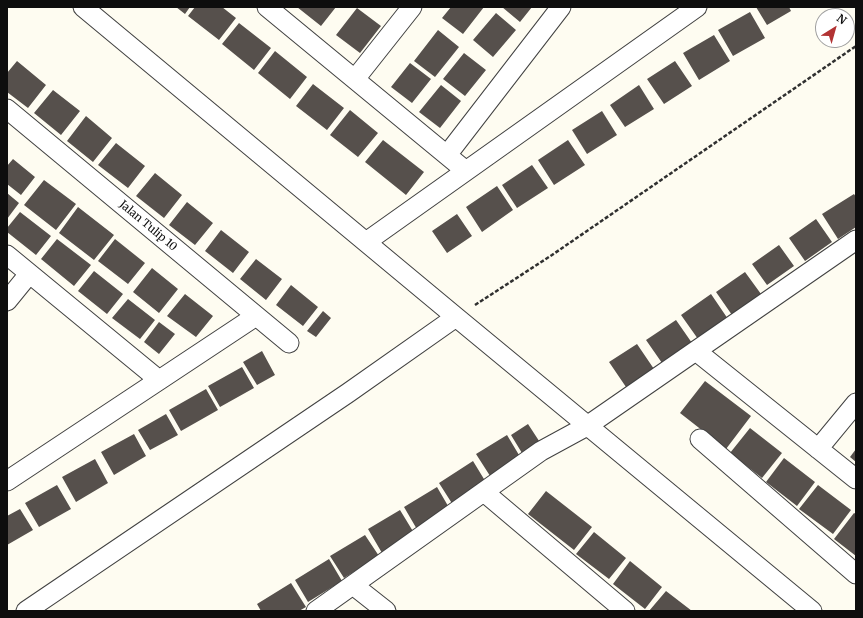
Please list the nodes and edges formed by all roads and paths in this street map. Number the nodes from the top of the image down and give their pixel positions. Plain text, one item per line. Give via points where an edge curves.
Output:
1 (83, 7) edge
2 (267, 7) edge
3 (412, 7) edge
4 (561, 7) edge
5 (697, 7) edge
6 (856, 46) edge
7 (355, 79) junction
8 (9, 115) edge
9 (447, 155) junction
10 (466, 171) junction
11 (856, 240) edge
12 (366, 242) junction
13 (7, 255) edge
14 (29, 274) junction
15 (7, 301) edge
16 (256, 316) junction
17 (456, 317) junction
18 (289, 343) dead end
19 (696, 351) junction
20 (160, 380) junction
21 (856, 403) edge
22 (587, 426) junction
23 (700, 440) dead end
24 (818, 449) junction
25 (856, 479) edge
26 (7, 481) edge
27 (484, 492) junction
28 (856, 573) edge
29 (353, 585) junction
30 (26, 611) edge
31 (316, 611) edge
32 (386, 611) edge
33 (625, 611) edge
34 (812, 611) edge

1 - 12 street
2 - 7 street
3 - 7 street
4 - 9 street
5 - 10 street
6 - 17 path via 552,255
7 - 9 street
8 - 16 street, Jalan Tulip 10
9 - 10 street
10 - 12 street
11 - 19 street
12 - 17 street
13 - 14 street
14 - 15 street
14 - 20 street
16 - 18 street, Jalan Tulip 10
16 - 20 street
17 - 22 street
17 - 30 street
19 - 22 street
19 - 24 street
20 - 26 street
21 - 24 street
22 - 27 street via 541,451
22 - 34 street
23 - 28 street
24 - 25 street
27 - 29 street
27 - 33 street
29 - 31 street
29 - 32 street

